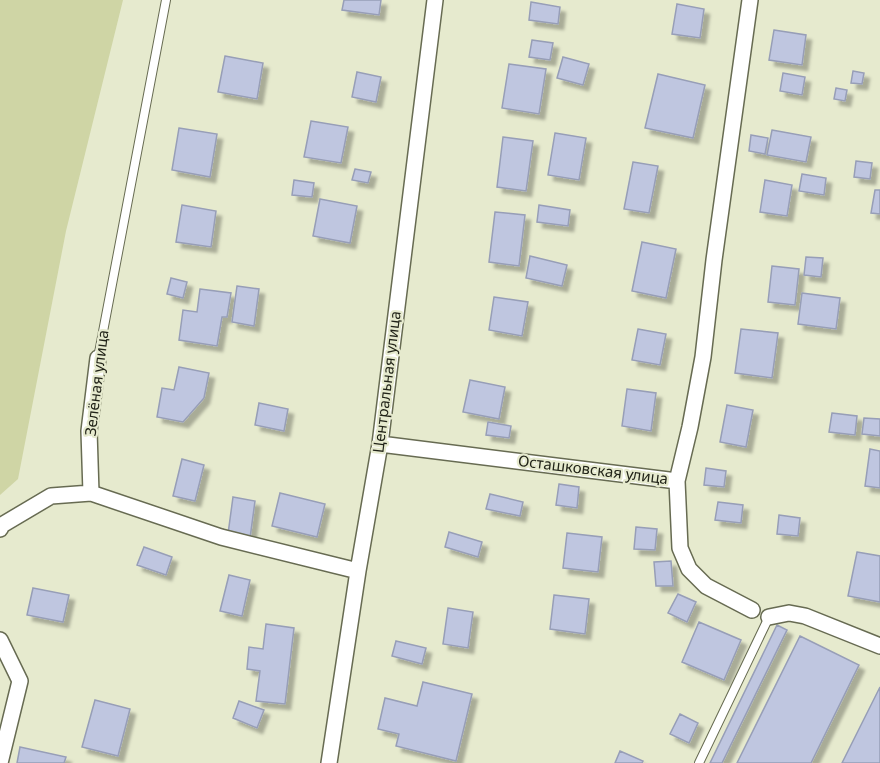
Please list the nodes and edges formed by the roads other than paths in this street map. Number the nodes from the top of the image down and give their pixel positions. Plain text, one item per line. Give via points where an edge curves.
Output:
1 (166, 0) edge
2 (435, 0) edge
3 (750, 0) edge
4 (98, 358) joint
5 (380, 444) junction
6 (677, 481) junction
7 (91, 493) junction
8 (0, 529) edge
9 (358, 571) junction
10 (752, 610) dead end
11 (769, 617) joint
12 (0, 640) edge
13 (880, 646) edge
14 (0, 763) edge
15 (329, 763) edge
16 (699, 763) edge

1 - 4 lane, Зелёная улица
2 - 5 street, Центральная улица
3 - 6 street via 703,357
4 - 7 street, Зелёная улица via 89,431
5 - 6 street, Осташковская улица
5 - 9 street, Центральная улица
6 - 10 street, Осташковская улица via 680,548 689,569 706,586
7 - 8 street via 51,496
7 - 9 street via 221,537
9 - 15 street, Центральная улица
11 - 13 street via 789,613 805,616
11 - 16 lane
12 - 14 street via 20,681

